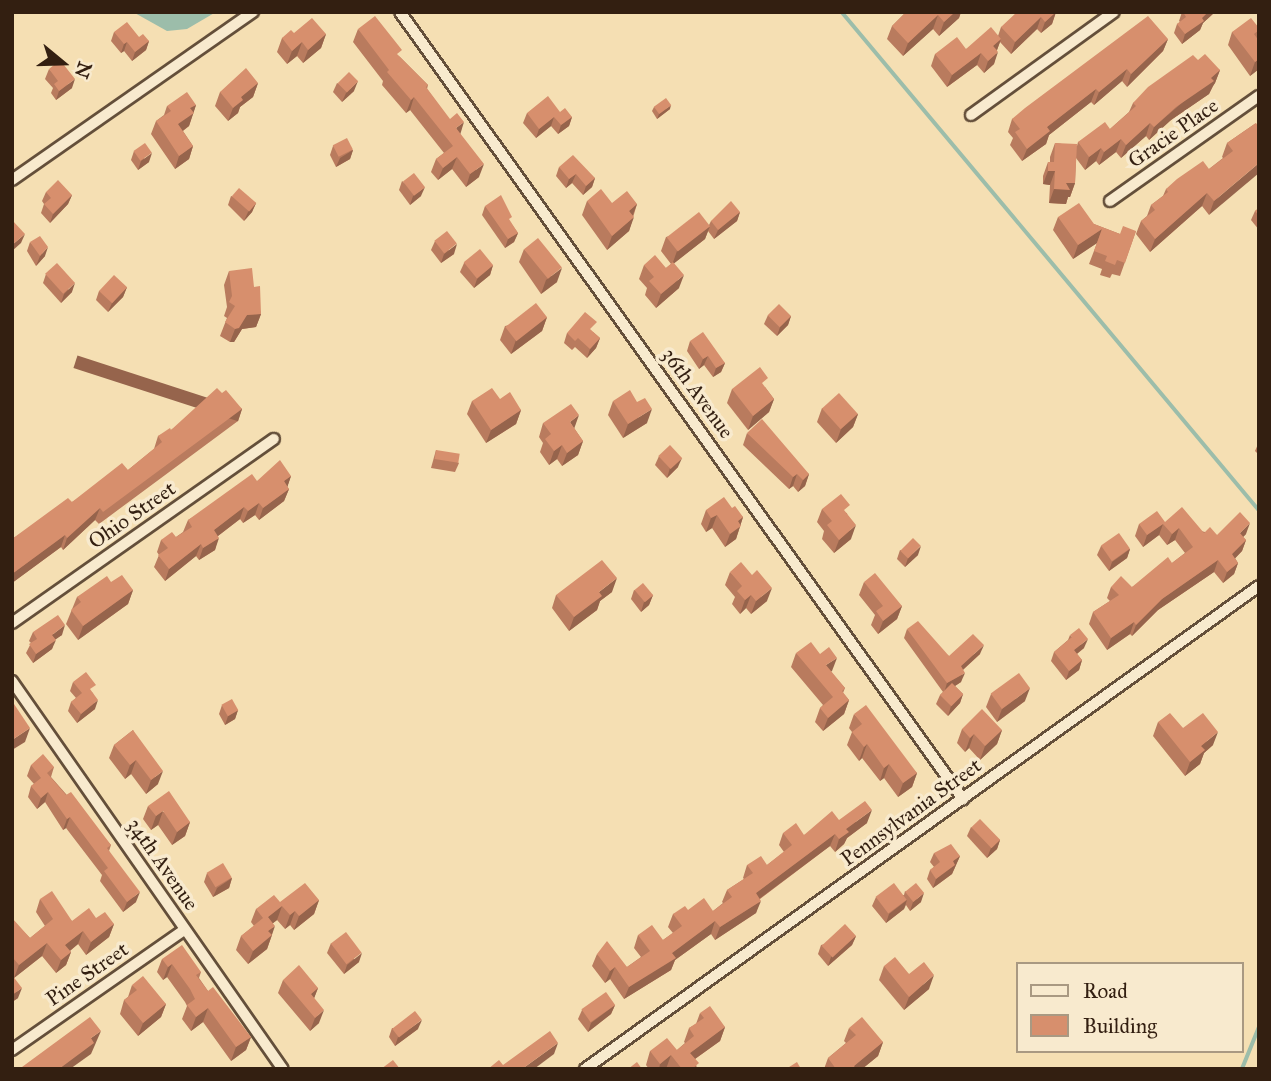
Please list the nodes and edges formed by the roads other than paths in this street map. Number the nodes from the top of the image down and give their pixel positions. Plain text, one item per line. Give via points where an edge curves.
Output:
1 (253, 12) edge
2 (400, 12) edge
3 (1114, 12) edge
4 (1259, 96) edge
5 (971, 115) dead end
6 (12, 180) edge
7 (1110, 201) dead end
8 (274, 439) dead end
9 (1259, 586) edge
10 (12, 623) edge
11 (12, 681) edge
12 (963, 799) junction
13 (184, 930) junction
14 (12, 1050) edge
15 (283, 1069) edge
16 (585, 1069) edge

1 - 6 street
2 - 12 street, 36th Avenue
3 - 5 street
4 - 7 street, Gracie Place
8 - 10 street, Ohio Street
9 - 12 street, Pennsylvania Street
11 - 13 street, 34th Avenue
12 - 16 street, Pennsylvania Street
13 - 14 street, Pine Street
13 - 15 street, 34th Avenue

